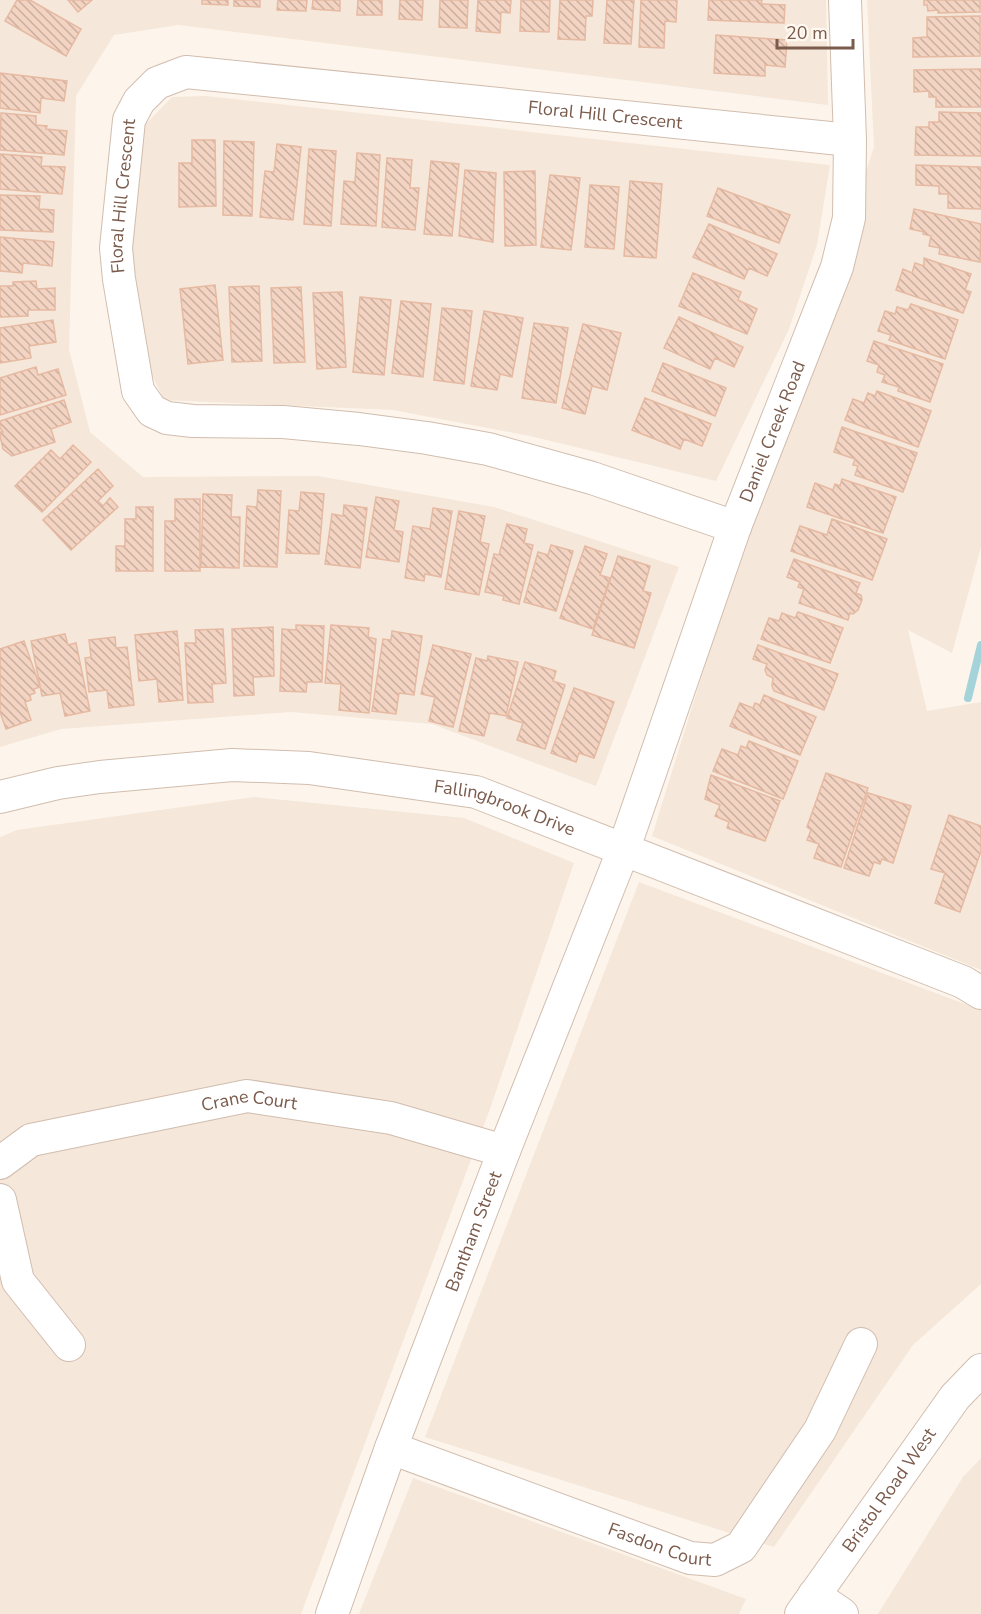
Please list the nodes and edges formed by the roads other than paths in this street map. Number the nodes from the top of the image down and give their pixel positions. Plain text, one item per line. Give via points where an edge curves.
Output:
1 (845, 0) edge
2 (850, 140) junction
3 (735, 527) junction
4 (0, 797) edge
5 (623, 851) junction
6 (981, 993) edge
7 (504, 1151) junction
8 (0, 1163) edge
9 (0, 1200) edge
10 (861, 1344) dead end
11 (69, 1345) dead end
12 (981, 1370) edge
13 (391, 1448) junction
14 (808, 1605) edge
15 (332, 1614) edge
16 (842, 1614) edge

1 - 2 street, Daniel Creek Road
2 - 3 street, Daniel Creek Road via 849,218 837,267
2 - 3 street, Floral Hill Crescent via 186,72 157,82 139,101 129,120 116,248 138,391 152,411 167,418 193,421 283,422 358,429 488,449 592,478
3 - 5 street, Daniel Creek Road
4 - 5 street, Fallingbrook Drive via 58,783 143,772 232,765 309,768 476,792
5 - 6 street, Fallingbrook Drive via 963,982
5 - 7 street, Bantham Street
7 - 8 street, Crane Court via 391,1118 247,1096 31,1140
7 - 13 street, Bantham Street
9 - 11 street via 18,1281
10 - 13 street, Fasdon Court via 820,1430 754,1528 741,1547 715,1560 690,1558
12 - 14 street, Bristol Road West via 955,1397
13 - 15 street, Bantham Street
14 - 16 street

